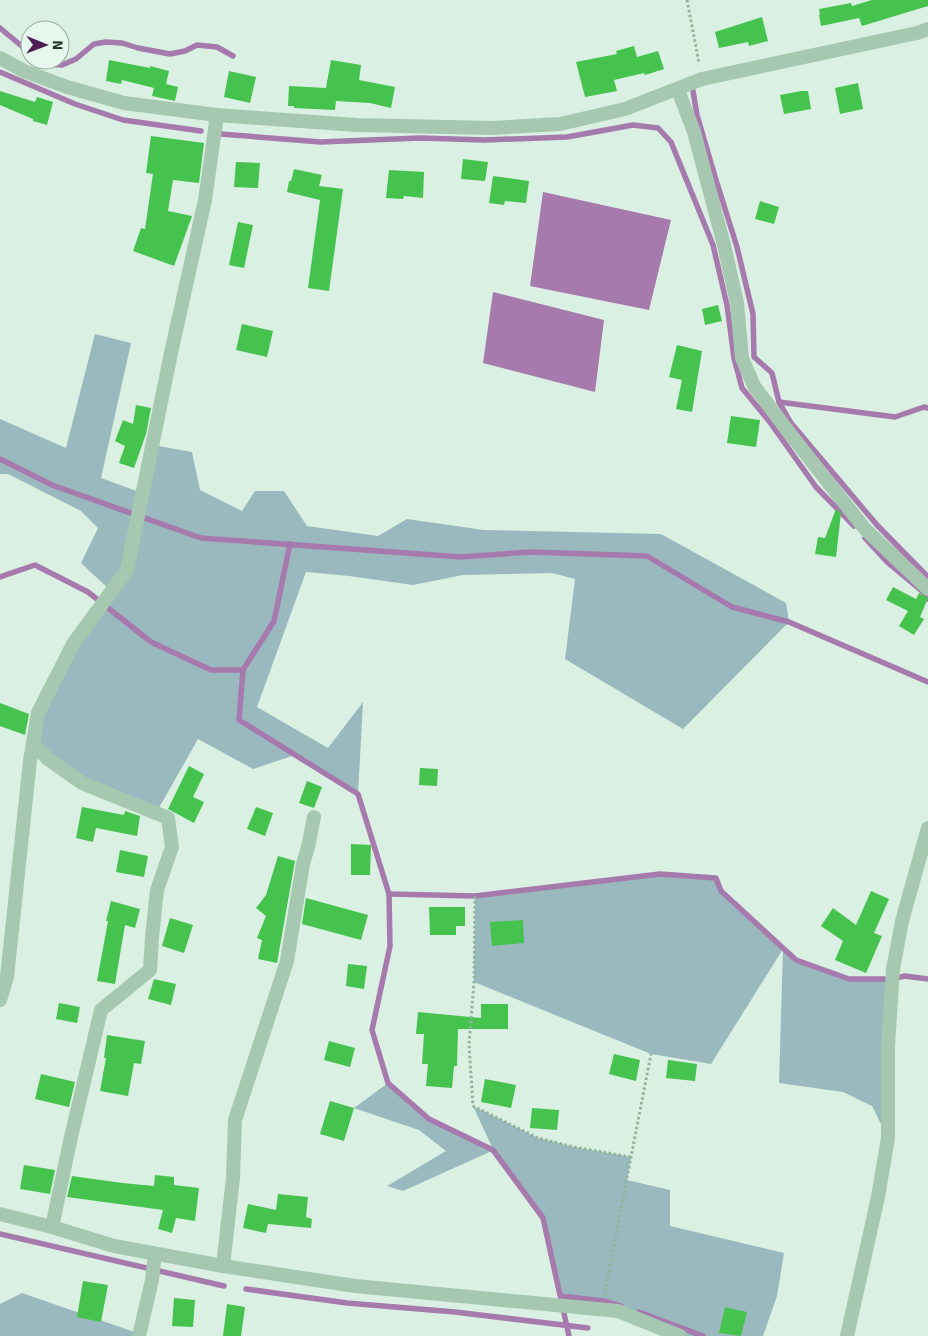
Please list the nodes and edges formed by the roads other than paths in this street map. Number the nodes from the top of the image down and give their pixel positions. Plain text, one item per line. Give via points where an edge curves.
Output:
1 (928, 29) edge
2 (0, 58) edge
3 (678, 90) junction
4 (217, 115) junction
5 (928, 589) edge
6 (33, 744) junction
7 (314, 817) dead end
8 (928, 828) edge
9 (925, 847) edge
10 (0, 1000) edge
11 (0, 1214) edge
12 (52, 1227) junction
13 (155, 1254) junction
14 (223, 1266) junction
15 (139, 1336) edge
16 (680, 1336) edge
17 (847, 1336) edge

1 - 3 street via 702,79
2 - 4 street via 32,75 124,103
3 - 4 street via 625,109 560,124 503,127 357,125
3 - 5 street via 694,132 722,236 737,303 742,358 754,386 866,528
4 - 6 street via 205,200 127,570 73,644 38,713
6 - 10 street via 7,977
6 - 12 street via 82,783 168,818 172,847 157,890 150,970 101,1010
7 - 14 street via 287,961 235,1120 233,1178
8 - 9 street
9 - 17 street via 902,921 893,969 888,1046 888,1138
11 - 12 street
12 - 13 street via 114,1246
13 - 14 street
13 - 15 street
14 - 16 street via 355,1286 618,1311

